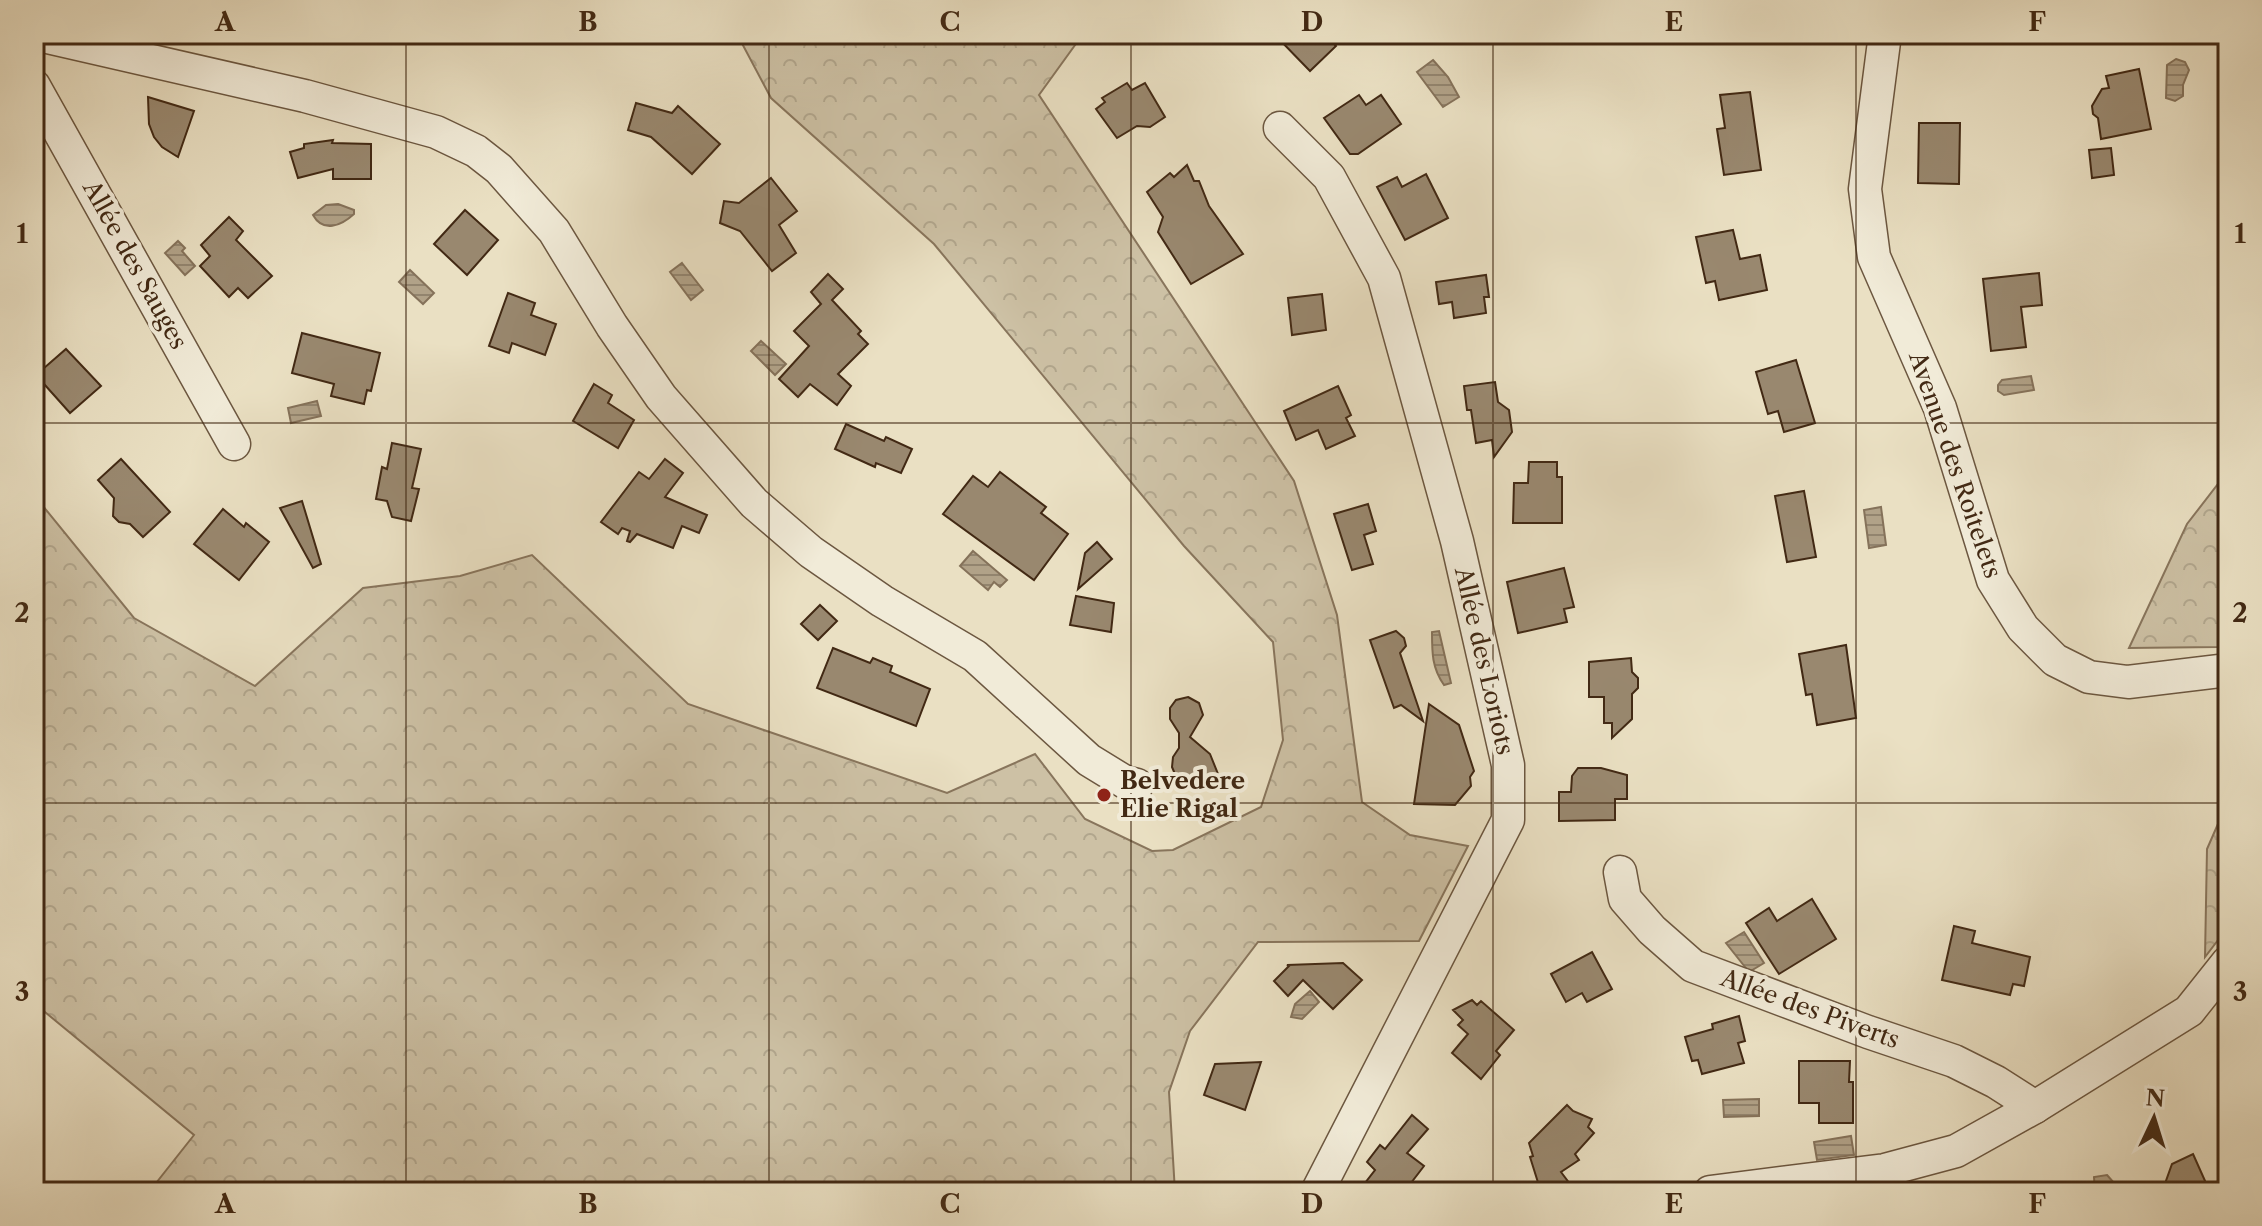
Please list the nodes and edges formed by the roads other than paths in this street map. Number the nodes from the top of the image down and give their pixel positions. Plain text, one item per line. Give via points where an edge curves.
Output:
1 (34, 34) edge
2 (1885, 34) edge
3 (34, 86) edge
4 (1280, 128) dead end
5 (234, 444) dead end
6 (2228, 670) edge
7 (1137, 785) dead end
8 (1620, 872) dead end
9 (2228, 962) edge
10 (2035, 1107) junction
11 (1813, 1187) edge
12 (1317, 1192) edge
13 (1710, 1192) edge

1 - 7 street via 305,96 436,132 476,151 554,231 661,397 754,503 811,552 975,656 1089,760
2 - 6 street, Avenue des Roitelets via 1865,189 1874,257 1940,408 1993,580 2023,628 2055,660 2089,677 2128,682
3 - 5 street, Allée des Sauges
4 - 12 street, Allée des Loriots via 1329,177 1384,278 1457,541 1508,765 1508,820
8 - 10 street, Allée des Piverts via 1625,899 1693,966 1954,1061
9 - 10 street via 2189,1011
10 - 11 street via 1956,1151
11 - 13 street

